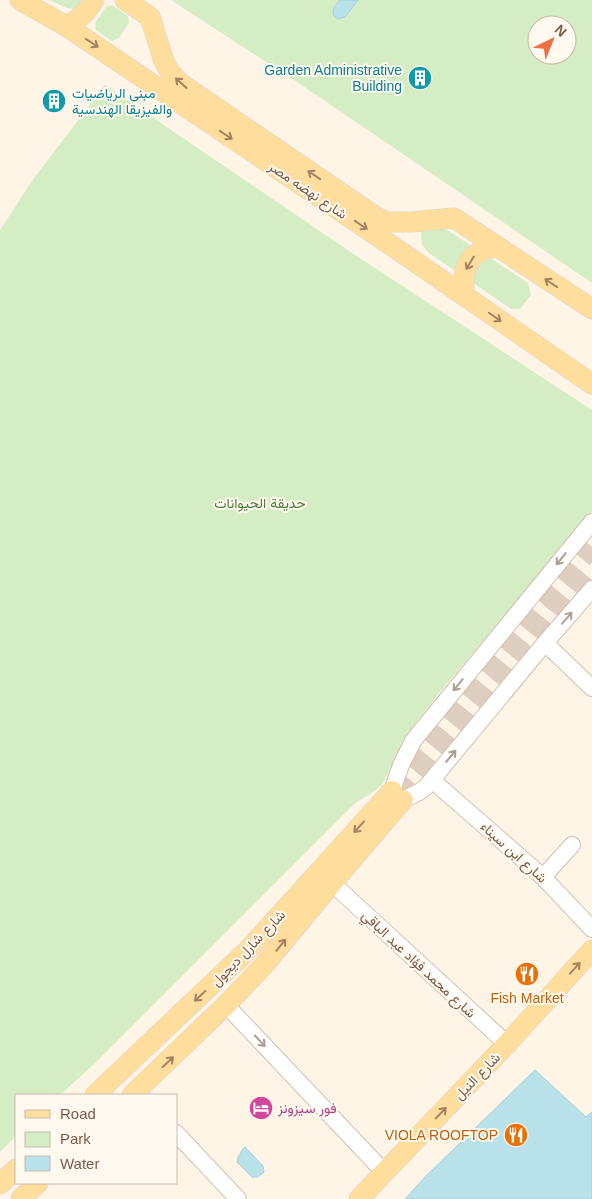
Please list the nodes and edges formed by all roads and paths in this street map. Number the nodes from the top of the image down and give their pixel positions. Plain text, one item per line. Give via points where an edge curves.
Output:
1 (20, 0) edge
2 (94, 0) edge
3 (125, 0) edge
4 (66, 26) junction
5 (498, 247) junction
6 (465, 296) junction
7 (592, 309) edge
8 (592, 384) edge
9 (592, 522) edge
10 (592, 589) edge
11 (545, 643) junction
12 (592, 688) edge
13 (432, 780) junction
14 (397, 795) junction
15 (572, 845) dead end
16 (543, 877) junction
17 (332, 883) junction
18 (592, 929) edge
19 (592, 950) edge
20 (226, 1005) junction
21 (506, 1044) junction
22 (96, 1094) edge
23 (137, 1094) edge
24 (178, 1135) edge
25 (15, 1170) edge
26 (385, 1173) junction
27 (0, 1184) edge
28 (37, 1184) edge
29 (21, 1199) edge
30 (238, 1199) edge
31 (359, 1199) edge

1 - 4 main road, شارع نهضه مصر
2 - 4 main road via 79,19
5 -> 3 main road, شارع نهضه مصر via 454,218 387,222 376,217 180,83 164,61 150,16
4 -> 6 main road, شارع نهضه مصر
5 -> 6 main road via 481,251 468,264
7 -> 5 main road, شارع نهضه مصر
6 -> 8 main road, شارع نهضه مصر
9 -> 14 street via 413,741 401,765
11 -> 10 street
11 - 12 street
13 -> 11 street
13 - 14 street via 419,792
13 - 16 street, شارع ابن سيناء
14 - 17 main road, شارع شارل ديجول
14 -> 22 main road, شارع شارل ديجول via 249,950
15 - 16 street
16 - 18 street, شارع ابن سيناء
20 -> 17 main road, شارع شارل ديجول via 265,964
17 - 21 street, شارع محمد فؤاد عبد الباقي
21 -> 19 main road, شارع النيل
23 -> 20 main road, شارع شارل ديجول
20 -> 26 street
26 -> 21 main road, شارع النيل
24 - 30 street
25 - 27 main road
26 - 31 main road, شارع النيل
28 - 29 main road

